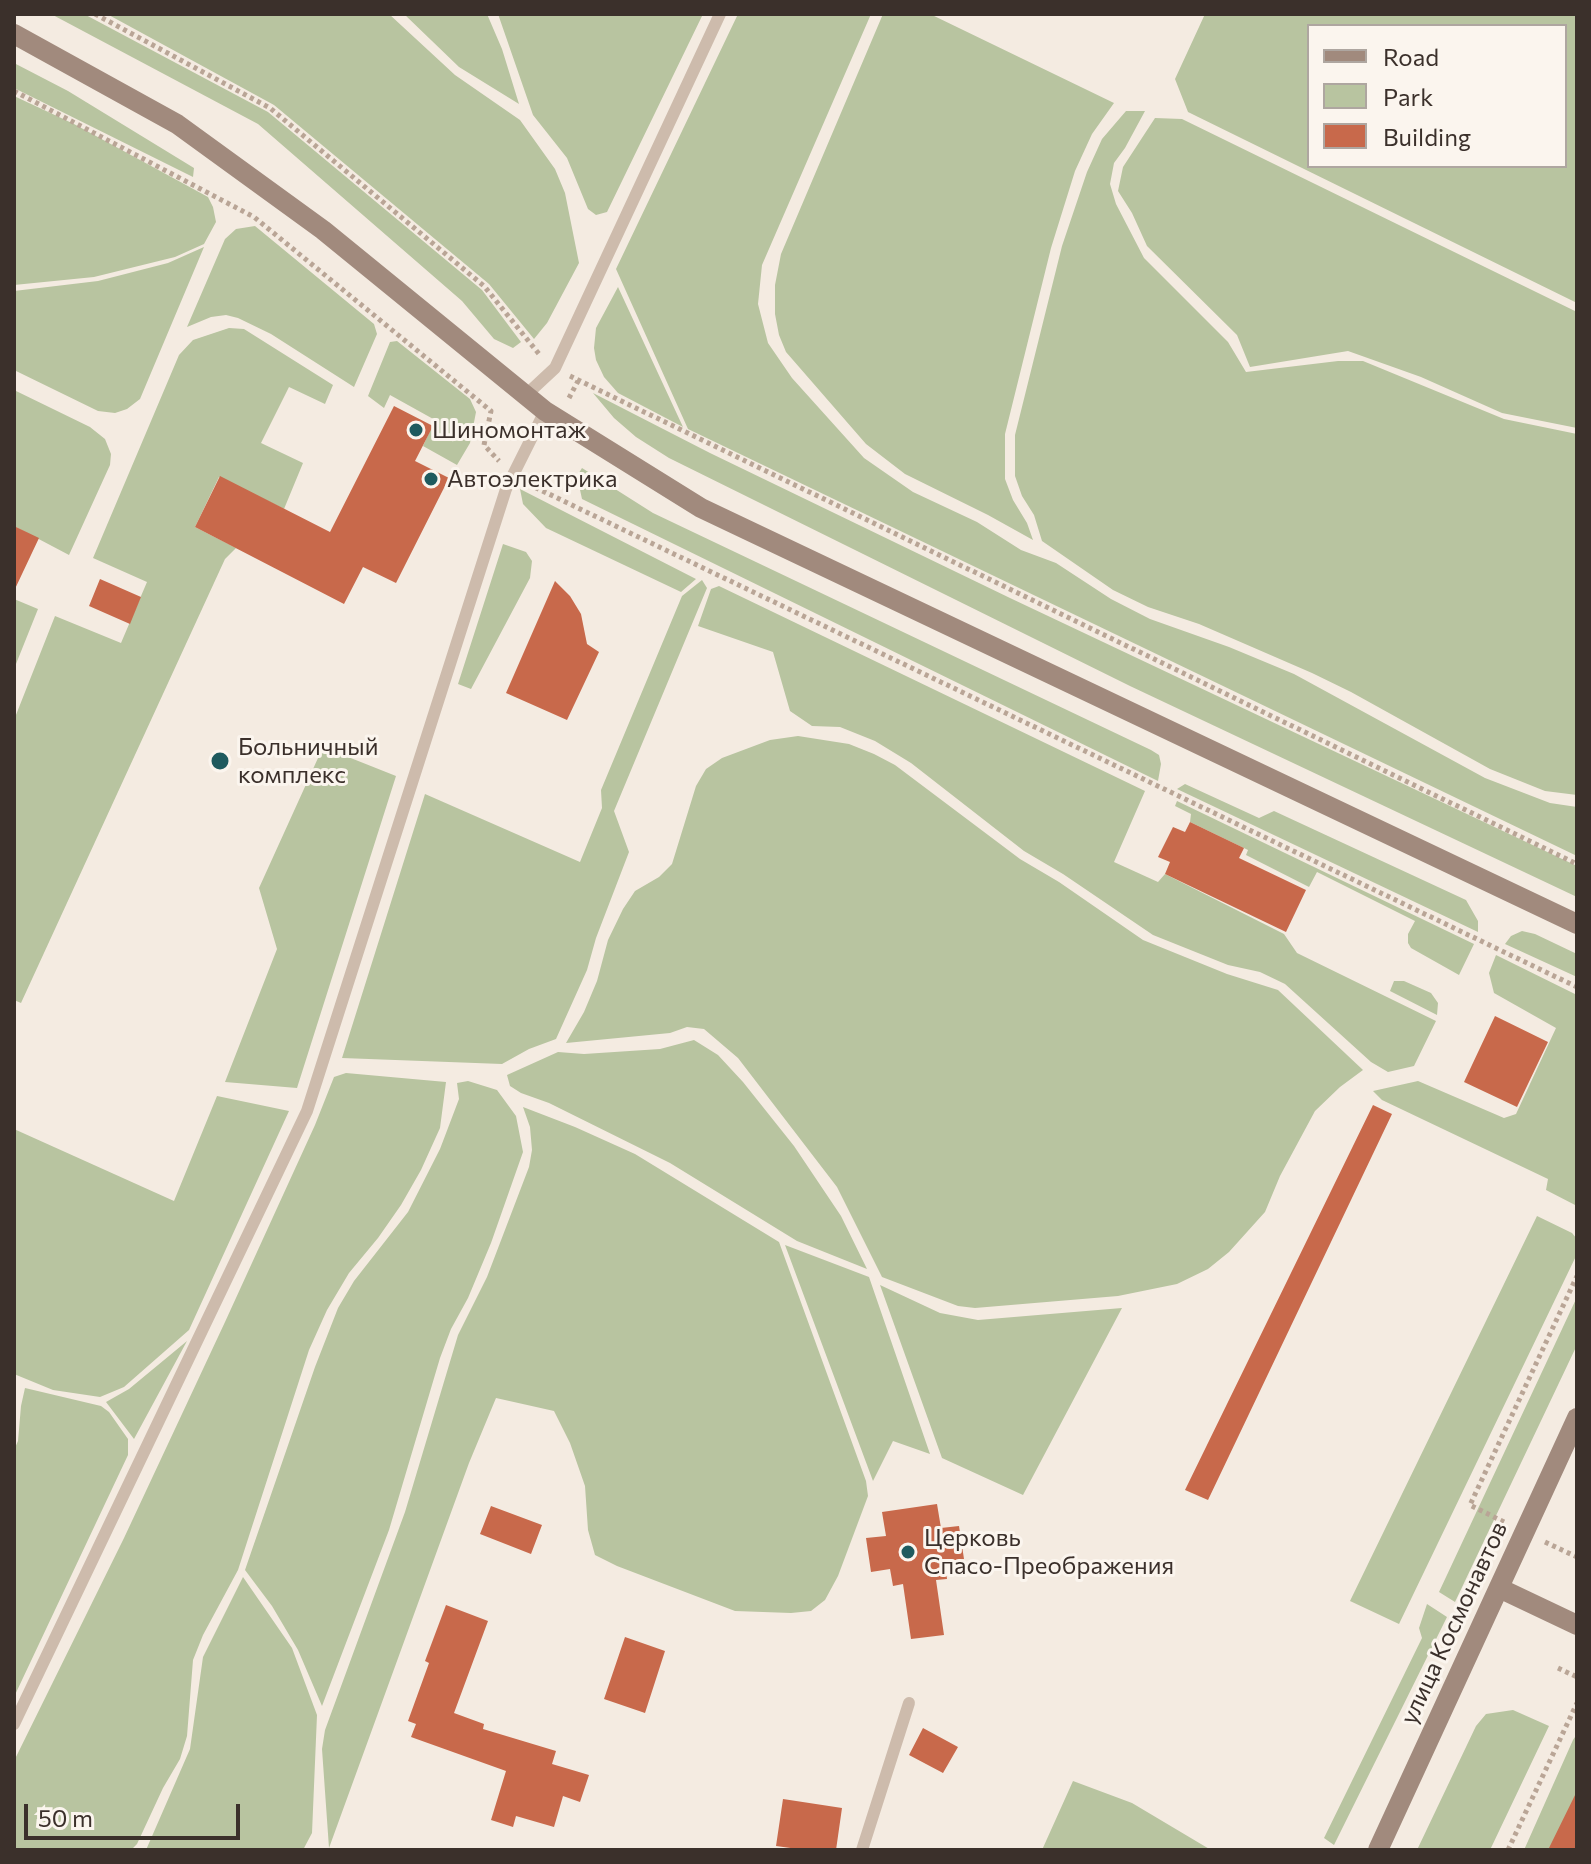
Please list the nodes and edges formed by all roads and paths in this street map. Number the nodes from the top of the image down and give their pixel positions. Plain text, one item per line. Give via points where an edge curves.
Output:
1 (95, 14) edge
2 (720, 14) edge
3 (14, 34) edge
4 (14, 91) edge
5 (555, 368) junction
6 (526, 395) junction
7 (545, 411) junction
8 (512, 476) junction
9 (1577, 864) edge
10 (1577, 924) edge
11 (1577, 987) edge
12 (1577, 1276) edge
13 (1577, 1418) edge
14 (1523, 1532) junction
15 (1577, 1557) edge
16 (1499, 1588) junction
17 (1577, 1625) edge
18 (1558, 1668) dead end
19 (1577, 1677) edge
20 (909, 1703) dead end
21 (1577, 1703) edge
22 (14, 1724) edge
23 (862, 1850) edge
24 (1378, 1850) edge
25 (1508, 1850) edge

1 - 5 path via 270,108 484,286
2 - 5 lane
3 - 6 main road via 177,124 323,230
4 - 8 path via 254,217 491,411 484,445
5 - 6 lane
5 - 9 path
6 - 7 main road
7 - 8 lane
7 - 10 main road via 701,508
8 - 11 path
8 - 22 lane via 307,1111
12 - 14 path via 1470,1505
13 - 14 main road, улица Космонавтов
14 - 15 path
14 - 16 main road, улица Космонавтов
16 - 17 main road
16 - 24 main road, улица Космонавтов
18 - 19 path
20 - 23 lane
21 - 25 path

